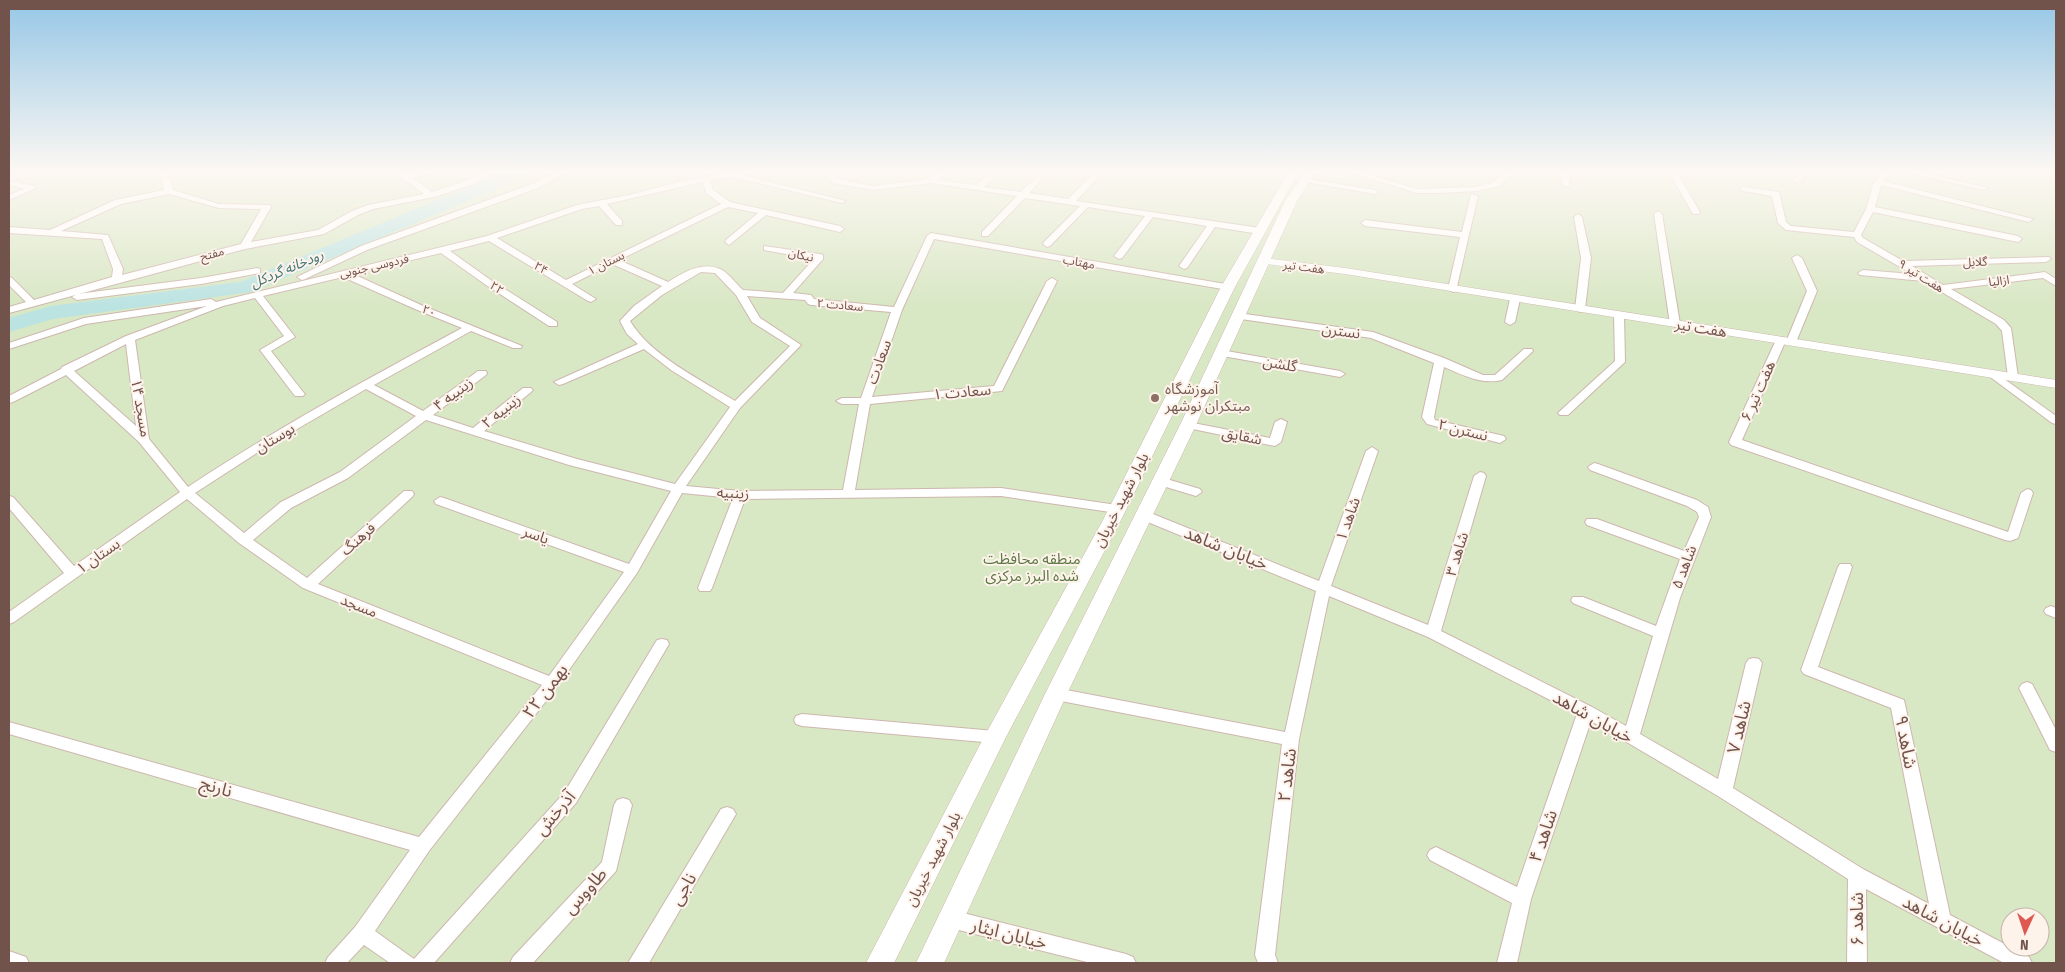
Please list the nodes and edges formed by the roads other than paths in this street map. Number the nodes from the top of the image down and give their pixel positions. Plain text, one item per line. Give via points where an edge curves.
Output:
1 (86, 216) edge
2 (261, 216) edge
3 (349, 216) edge
4 (451, 216) edge
5 (553, 216) edge
6 (613, 216) edge
7 (701, 216) edge
8 (758, 216) edge
9 (778, 216) edge
10 (1003, 216) edge
11 (1075, 216) edge
12 (1149, 216) edge
13 (1166, 216) edge
14 (1271, 216) edge
15 (1281, 216) edge
16 (1469, 216) edge
17 (1658, 216) edge
18 (1780, 216) edge
19 (1866, 216) edge
20 (1906, 216) edge
21 (2018, 216) edge
22 (1578, 217) dead end
23 (2029, 219) dead end
24 (619, 223) dead end
25 (1365, 223) dead end
26 (1213, 224) junction
27 (840, 229) dead end
28 (9, 230) edge
29 (1260, 231) junction
30 (52, 232) junction
31 (985, 234) dead end
32 (1464, 235) junction
33 (931, 236) joint
34 (1857, 236) junction
35 (490, 238) junction
36 (2018, 239) dead end
37 (729, 242) dead end
38 (1047, 244) dead end
39 (244, 246) junction
40 (767, 248) dead end
41 (443, 250) junction
42 (1119, 256) dead end
43 (1255, 256) junction
44 (1797, 258) dead end
45 (2046, 259) dead end
46 (611, 260) junction
47 (1904, 264) junction
48 (1184, 266) dead end
49 (257, 271) dead end
50 (343, 273) junction
51 (1863, 273) dead end
52 (1924, 278) junction
53 (117, 279) junction
54 (9, 280) edge
55 (1052, 281) dead end
56 (566, 283) junction
57 (2056, 283) edge
58 (670, 286) junction
59 (1228, 287) junction
60 (1940, 288) junction
61 (1452, 289) junction
62 (740, 293) junction
63 (257, 295) junction
64 (786, 295) junction
65 (591, 299) dead end
66 (1515, 299) junction
67 (32, 303) junction
68 (1580, 309) junction
69 (9, 310) edge
70 (897, 310) junction
71 (1238, 316) junction
72 (1619, 316) junction
73 (1510, 322) dead end
74 (552, 324) dead end
75 (1675, 324) junction
76 (470, 328) junction
77 (130, 338) junction
78 (1786, 341) junction
79 (644, 345) junction
80 (9, 346) edge
81 (517, 346) dead end
82 (1528, 350) dead end
83 (1221, 353) junction
84 (1440, 360) junction
85 (66, 369) junction
86 (482, 373) dead end
87 (1340, 374) dead end
88 (1992, 374) junction
89 (2013, 377) junction
90 (559, 382) dead end
91 (366, 384) junction
92 (2056, 384) edge
93 (527, 390) dead end
94 (299, 394) dead end
95 (9, 400) edge
96 (842, 401) dead end
97 (865, 401) junction
98 (736, 406) junction
99 (1564, 414) dead end
100 (424, 416) junction
101 (2056, 421) edge
102 (1281, 422) dead end
103 (1188, 425) junction
104 (474, 432) junction
105 (143, 439) junction
106 (1500, 439) dead end
107 (1372, 451) dead end
108 (1594, 467) dead end
109 (1480, 476) dead end
110 (1160, 481) junction
111 (678, 489) junction
112 (1196, 492) dead end
113 (187, 493) junction
114 (2027, 493) dead end
115 (408, 494) dead end
116 (740, 495) junction
117 (848, 495) junction
118 (9, 500) edge
119 (440, 501) dead end
120 (1117, 509) junction
121 (1143, 515) junction
122 (1592, 522) dead end
123 (244, 540) junction
124 (1686, 557) junction
125 (1846, 567) dead end
126 (632, 570) junction
127 (73, 574) junction
128 (308, 585) junction
129 (705, 588) dead end
130 (1324, 588) junction
131 (1578, 600) dead end
132 (9, 619) edge
133 (1433, 633) junction
134 (1660, 633) junction
135 (662, 644) dead end
136 (1754, 663) dead end
137 (552, 684) junction
138 (2027, 688) dead end
139 (1056, 694) junction
140 (1586, 711) junction
141 (802, 720) dead end
142 (9, 728) edge
143 (1631, 737) junction
144 (995, 738) junction
145 (1291, 739) junction
146 (2056, 746) edge
147 (1724, 791) junction
148 (623, 805) dead end
149 (727, 814) dead end
150 (423, 846) junction
151 (1436, 855) dead end
152 (1857, 875) junction
153 (1522, 899) junction
154 (950, 919) junction
155 (1942, 921) junction
156 (362, 932) junction
157 (9, 960) edge
158 (19, 963) edge
159 (335, 963) edge
160 (406, 963) edge
161 (422, 963) edge
162 (520, 963) edge
163 (638, 963) edge
164 (880, 963) edge
165 (930, 963) edge
166 (1126, 963) edge
167 (1268, 963) edge
168 (1507, 963) edge
169 (1857, 963) edge
170 (2022, 963) edge

1 - 30 street
2 - 39 street
3 - 39 street, مفتح via 321,232
4 - 63 street via 364,248
5 - 35 street, فردوسی جنوبی
6 - 24 street
7 - 46 street, بستان ۱
8 - 37 street
9 - 27 street
10 - 31 street
11 - 38 street
12 - 42 street
13 - 26 street
14 - 29 main road, بلوار شهید خیریان
15 - 43 main road, بلوار شهید خیریان
16 - 32 street
17 - 75 street
18 - 34 street via 1782,224 1790,228
19 - 34 street
20 - 36 street
21 - 23 street
22 - 68 street via 1586,258
25 - 32 street
26 - 29 street
26 - 48 street
28 - 30 street
29 - 43 main road, بلوار شهید خیریان
30 - 53 street via 105,236 118,269
32 - 61 street
33 - 59 street, مهتاب
33 - 70 street, سعادت
34 - 47 street, هفت تیر ۹
35 - 41 street, فردوسی جنوبی
35 - 56 street, ۲۴
39 - 53 street, مفتح
40 - 64 street, نیکان via 820,256
41 - 50 street, فردوسی جنوبی
41 - 74 street, ۲۲
43 - 59 main road, بلوار شهید خیریان
43 - 61 street, هفت تیر
43 - 71 main road, بلوار شهید خیریان
44 - 78 street, هفت تیر ۶ via 1812,291
45 - 47 street, گلایل
46 - 56 street, بستان ۱
46 - 58 street
47 - 52 street, هفت تیر ۹
49 - 67 street
50 - 63 street, فردوسی جنوبی
50 - 76 street, ۲۰
51 - 52 street
52 - 60 street, هفت تیر ۹
53 - 67 street, مفتح
54 - 67 street
55 - 97 street, سعادت ۱ via 998,389
56 - 65 street, ۲۴
57 - 60 street, ازالیا via 2045,275
58 - 62 street, ۲۲ بهمن via 698,270 712,269
58 - 79 street, ۲۲ بهمن via 633,311 625,321
59 - 120 main road, بلوار شهید خیریان
60 - 89 street, هفت تیر ۹ via 2000,322 2007,330
61 - 66 street, هفت تیر
62 - 64 street, سعادت ۲
62 - 98 street, ۲۲ بهمن via 756,320 796,345
63 - 77 street, فردوسی جنوبی via 220,304
63 - 80 street via 84,321
63 - 94 street via 290,337 265,350
64 - 70 street, سعادت ۲ via 808,297 811,302
66 - 68 street, هفت تیر
66 - 73 street
67 - 69 street, مفتح
68 - 72 street, هفت تیر
70 - 97 street, سعادت
71 - 83 main road, بلوار شهید خیریان
71 - 84 street, نسترن via 1373,335
72 - 75 street, هفت تیر
72 - 99 street via 1620,362
75 - 78 street, هفت تیر
76 - 81 street, ۲۰
76 - 91 street, بوستان
77 - 85 street, فردوسی جنوبی
77 - 105 street, مسجد ۱۴
78 - 88 street, هفت تیر
78 - 114 street, هفت تیر ۶ via 1736,442 2010,537
79 - 90 street
79 - 98 street, ۲۲ بهمن
82 - 84 street, نسترن via 1498,378 1491,380
83 - 87 street, گلشن
83 - 103 main road, بلوار شهید خیریان
84 - 106 street, نسترن ۲ via 1428,417 1431,422
85 - 95 street, فردوسی جنوبی
85 - 105 street
86 - 100 street, زینبیه ۴
88 - 89 street, هفت تیر
88 - 101 street
89 - 92 street, هفت تیر
91 - 100 street, زینبیه
91 - 113 street, بوستان
93 - 104 street, زینبیه ۲
96 - 97 street
97 - 117 street, سعادت
98 - 111 street, ۲۲ بهمن
100 - 104 street, زینبیه
100 - 123 street, زینبیه ۴ via 344,475 286,505
102 - 103 street, شقایق via 1275,442
103 - 110 main road, بلوار شهید خیریان
104 - 111 street, زینبیه
105 - 113 street, مسجد ۱۴
107 - 130 street, شاهد ۱
108 - 124 street, شاهد ۵ via 1703,510 1705,517
109 - 133 street, شاهد ۳
110 - 112 street
110 - 121 main road, بلوار شهید خیریان
111 - 116 street, زینبیه
111 - 126 street, ۲۲ بهمن
113 - 123 street, مسجد
113 - 127 street, بستان ۱
115 - 128 street, فرهنگ
116 - 117 street, زینبیه
116 - 129 street
117 - 120 street, زینبیه via 1001,492
118 - 127 street
119 - 126 street, یاسر
120 - 121 main road
120 - 144 main road, بلوار شهید خیریان
121 - 130 street, خیابان شاهد
121 - 139 main road, بلوار شهید خیریان
122 - 124 street
123 - 128 street, مسجد
124 - 134 street, شاهد ۵
125 - 155 street, شاهد ۹ via 1809,670 1898,704
126 - 137 street, ۲۲ بهمن
127 - 132 street, بستان ۱
128 - 137 street, مسجد
130 - 133 street, خیابان شاهد
130 - 145 street, شاهد ۲
131 - 134 street
133 - 140 street, خیابان شاهد
134 - 143 street, شاهد ۵
135 - 161 street, آذرخش via 570,798
136 - 147 street, شاهد ۷
137 - 150 street, ۲۲ بهمن
138 - 146 street
139 - 145 street
139 - 154 main road, بلوار شهید خیریان
140 - 143 street, خیابان شاهد
140 - 153 street, شاهد ۴
141 - 144 street
142 - 150 street, نارنج
143 - 147 street, خیابان شاهد
144 - 164 main road, بلوار شهید خیریان
145 - 167 street, شاهد ۲ via 1265,955
147 - 152 street, خیابان شاهد
148 - 162 street, طاووس via 610,865
149 - 163 street, ناجی
150 - 156 street, ۲۲ بهمن
151 - 153 street
152 - 155 street, خیابان شاهد
152 - 169 street, شاهد ۶
153 - 168 street, شاهد ۴
154 - 165 main road, بلوار شهید خیریان
154 - 166 street, خیابان ایثار
155 - 170 street, خیابان شاهد
156 - 159 street, ۲۲ بهمن
156 - 160 street
157 - 158 street

